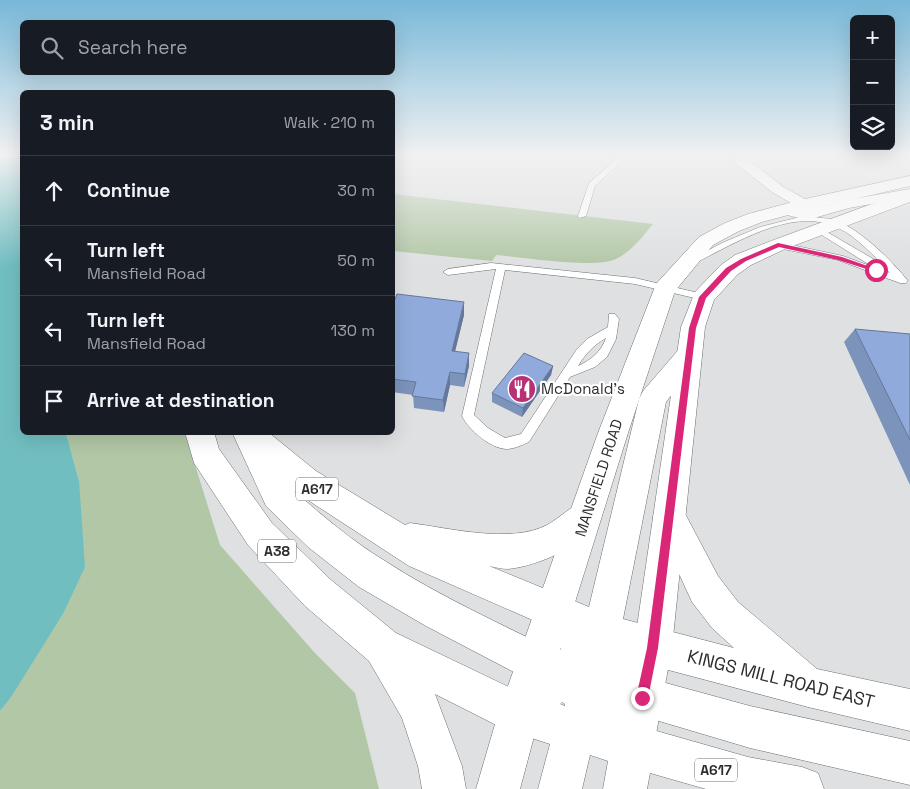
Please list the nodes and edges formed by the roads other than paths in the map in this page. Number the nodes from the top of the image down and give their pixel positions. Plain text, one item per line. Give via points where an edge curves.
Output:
1 (590, 193) edge
2 (762, 193) edge
3 (782, 193) edge
4 (877, 193) edge
5 (910, 195) edge
6 (582, 216) dead end
7 (810, 217) junction
8 (778, 245) junction
9 (501, 268) junction
10 (448, 272) dead end
11 (902, 280) junction
12 (664, 289) junction
13 (703, 297) junction
14 (612, 316) dead end
15 (613, 330) junction
16 (689, 354) junction
17 (566, 374) junction
18 (200, 435) edge
19 (247, 435) edge
20 (248, 435) edge
21 (586, 516) junction
22 (669, 517) junction
23 (394, 537) junction
24 (554, 610) junction
25 (382, 647) junction
26 (652, 648) junction
27 (588, 678) junction
28 (808, 687) junction
29 (910, 710) edge
30 (519, 714) junction
31 (632, 745) junction
32 (910, 763) edge
33 (444, 789) edge
34 (498, 789) edge
35 (560, 789) edge
36 (626, 789) edge
37 (802, 789) edge

1 - 6 lane
2 - 7 street
3 - 7 street
4 - 7 main road, MANSFIELD ROAD
5 - 7 main road, MANSFIELD ROAD
7 - 8 main road, MANSFIELD ROAD
7 - 11 lane
7 - 11 lane via 880,256
7 - 12 main road, MANSFIELD ROAD via 740,224 715,236 706,241
8 - 11 lane via 840,258
8 - 13 main road, MANSFIELD ROAD via 743,260
9 - 10 lane via 491,266
9 - 12 lane via 635,282
9 - 17 lane via 468,416 473,424 504,444 516,442 525,438
12 - 13 lane
12 - 21 main road, MANSFIELD ROAD
13 - 16 main road, MANSFIELD ROAD
14 - 15 lane
15 - 17 lane via 591,342
15 - 17 lane via 611,343 592,365
16 - 22 main road, MANSFIELD ROAD
16 - 27 main road via 653,399
18 - 25 main road, A38 via 205,454 260,534 318,593
19 - 27 main road via 277,496 320,536 372,574 439,613
20 - 23 main road, A617 via 305,481
21 - 23 main road via 560,536 507,552
21 - 24 main road, MANSFIELD ROAD
22 - 26 main road, MANSFIELD ROAD
22 - 28 main road via 705,589 725,615
23 - 24 main road, A617 via 438,562
24 - 27 main road, MANSFIELD ROAD
24 - 27 main road, A617
25 - 30 main road, A617
25 - 33 main road via 420,708 440,766
26 - 27 main road, MANSFIELD ROAD
26 - 27 main road, A617
26 - 28 main road, KINGS MILL ROAD EAST / A617
27 - 30 main road, A617
27 - 30 main road, MANSFIELD ROAD
27 - 31 main road, A617
27 - 31 main road, MANSFIELD ROAD
27 - 32 main road via 766,731
27 - 35 main road
28 - 29 main road, KINGS MILL ROAD EAST / A617
30 - 34 main road, MANSFIELD ROAD
31 - 36 main road, MANSFIELD ROAD
31 - 37 main road, A617 via 748,779

